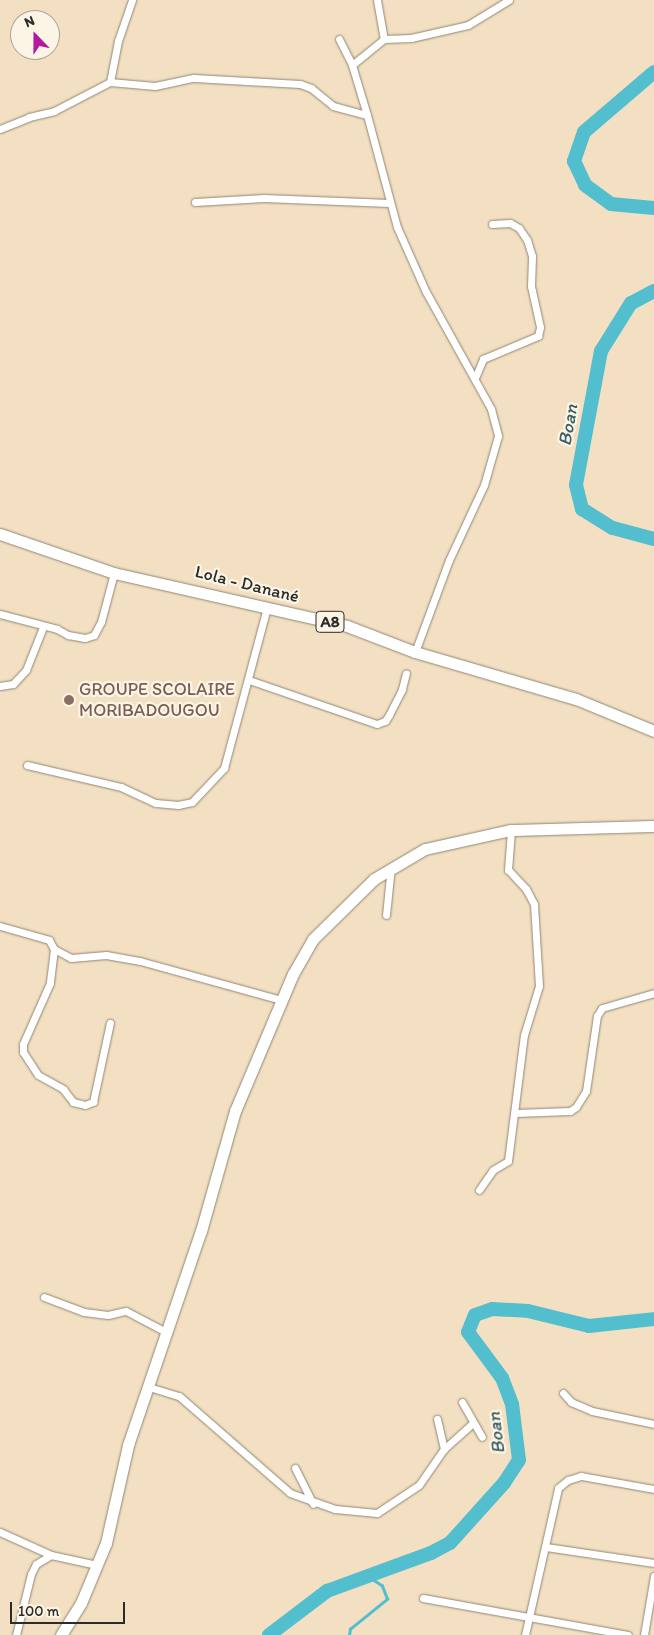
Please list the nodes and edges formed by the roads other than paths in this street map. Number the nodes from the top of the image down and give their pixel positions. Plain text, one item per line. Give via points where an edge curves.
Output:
1 (132, 0) edge
2 (377, 0) edge
3 (509, 0) edge
4 (339, 39) dead end
5 (384, 39) junction
6 (352, 65) junction
7 (110, 82) junction
8 (367, 115) junction
9 (0, 129) edge
10 (195, 202) dead end
11 (389, 203) junction
12 (492, 224) dead end
13 (475, 378) junction
14 (0, 534) edge
15 (114, 573) junction
16 (267, 608) junction
17 (0, 614) edge
18 (44, 627) junction
19 (415, 652) junction
20 (406, 673) dead end
21 (249, 680) junction
22 (0, 686) edge
23 (654, 731) edge
24 (27, 765) dead end
25 (654, 826) edge
26 (511, 830) junction
27 (392, 867) junction
28 (386, 915) dead end
29 (0, 926) edge
30 (54, 949) junction
31 (654, 993) edge
32 (282, 1000) junction
33 (110, 1023) dead end
34 (516, 1113) junction
35 (479, 1190) dead end
36 (44, 1297) dead end
37 (168, 1333) junction
38 (149, 1387) junction
39 (563, 1393) dead end
40 (462, 1402) dead end
41 (437, 1419) dead end
42 (472, 1424) junction
43 (654, 1424) edge
44 (482, 1437) dead end
45 (444, 1449) junction
46 (295, 1468) dead end
47 (654, 1488) edge
48 (313, 1504) junction
49 (0, 1532) edge
50 (546, 1547) junction
51 (51, 1555) junction
52 (654, 1563) edge
53 (97, 1565) junction
54 (654, 1576) edge
55 (424, 1598) dead end
56 (528, 1617) junction
57 (16, 1635) edge
58 (61, 1635) edge
59 (525, 1635) edge
60 (628, 1635) edge
61 (644, 1635) edge

1 - 7 street via 118,41
2 - 5 street
3 - 5 street via 468,25 411,38
4 - 6 street
5 - 6 street
6 - 8 street
7 - 8 street via 133,86 194,78 289,82 311,88 333,106
7 - 9 street via 54,111
8 - 11 street
10 - 11 street via 264,198
11 - 13 street via 426,292
12 - 13 street via 510,223 519,228 527,240 532,256 532,286 540,327 538,336 483,359
13 - 19 street via 496,422 498,444 484,485 449,560
14 - 15 main road, Lola - Danané / A8
15 - 16 main road, Lola - Danané / A8
15 - 18 street via 94,636 81,638
16 - 19 main road, Lola - Danané / A8 via 346,626
16 - 21 street
17 - 18 street
18 - 22 street via 26,670 13,684
19 - 23 main road, Lola - Danané / A8 via 568,696
20 - 21 street via 389,714 385,721 377,724
21 - 24 street via 224,768 192,802 178,805 156,803 121,787
25 - 26 main road
26 - 27 main road via 424,849
26 - 34 street via 508,870 526,888 534,904 540,969 539,986 524,1035
27 - 28 street
27 - 32 main road via 353,899 313,939
29 - 30 street via 49,940
30 - 32 street via 76,959 106,955 140,961
30 - 33 street via 50,983 22,1048 40,1077 56,1084 73,1102 85,1105 93,1102
31 - 34 street via 602,1008 597,1016 586,1091 576,1107
32 - 37 main road via 229,1127 201,1231
34 - 35 street via 508,1161 493,1170
36 - 37 street via 84,1312 108,1315 126,1311
37 - 38 main road
38 - 48 street via 179,1396 290,1493
38 - 53 main road via 128,1445
39 - 43 street via 571,1402 592,1411
40 - 42 street
41 - 45 street
42 - 44 street
42 - 45 street
45 - 48 street via 419,1485 377,1513
46 - 48 street
47 - 50 street via 581,1476 568,1480 556,1492
49 - 51 street
50 - 52 street
50 - 56 street
51 - 53 street
51 - 57 street via 33,1570
53 - 58 main road via 81,1603
54 - 61 street
55 - 56 street
56 - 59 street
56 - 60 street

